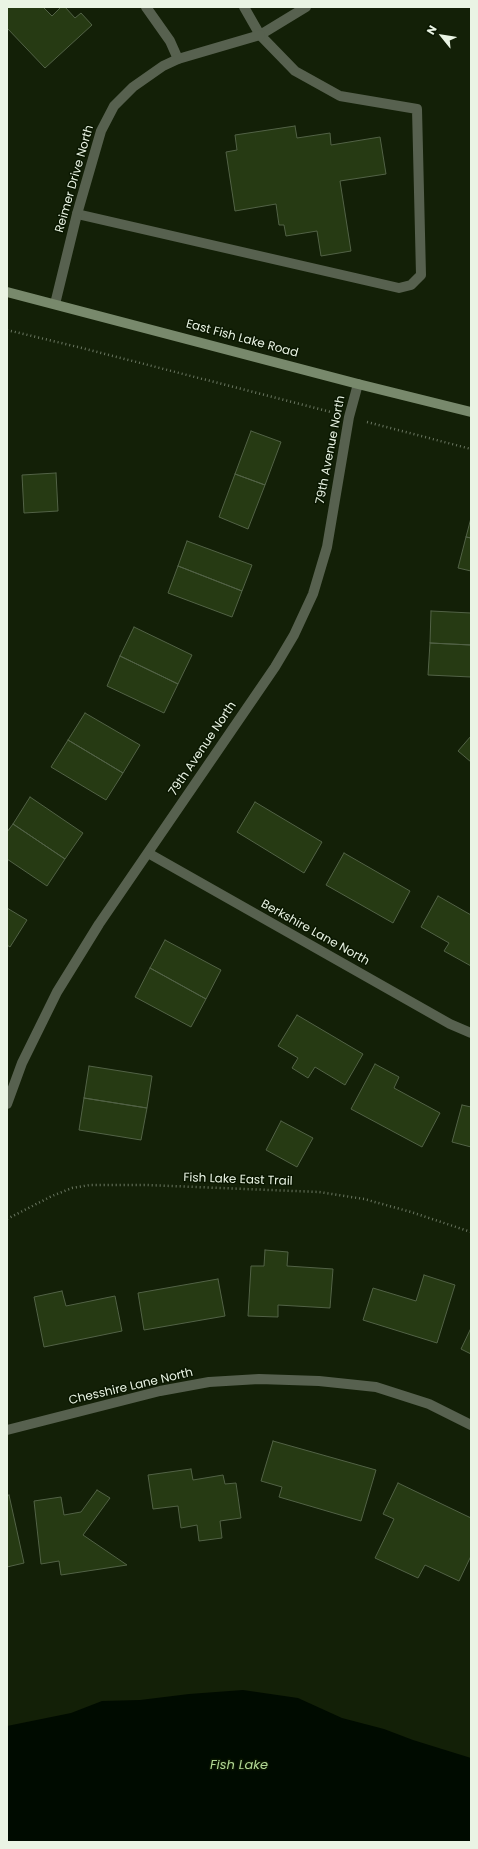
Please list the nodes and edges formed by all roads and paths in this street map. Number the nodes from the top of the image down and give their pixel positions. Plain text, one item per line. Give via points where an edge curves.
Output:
1 (146, 7) edge
2 (244, 7) edge
3 (306, 7) edge
4 (260, 35) junction
5 (178, 59) junction
6 (77, 214) junction
7 (7, 292) edge
8 (55, 304) junction
9 (7, 330) edge
10 (358, 384) junction
11 (471, 412) edge
12 (349, 417) junction
13 (471, 449) edge
14 (148, 853) junction
15 (471, 1033) edge
16 (7, 1104) edge
17 (7, 1219) edge
18 (471, 1232) edge
19 (471, 1425) edge
20 (7, 1430) edge

1 - 5 street via 170,41
2 - 4 street
3 - 4 street, Reimer Drive North
4 - 5 street, Reimer Drive North
4 - 6 street via 295,71 340,96 417,109 421,275 411,285 399,288
5 - 6 street, Reimer Drive North via 133,87 114,106 101,130
6 - 8 street, Reimer Drive North
7 - 8 street, East Fish Lake Road
8 - 10 street, East Fish Lake Road
9 - 12 path
10 - 11 street, East Fish Lake Road
10 - 12 street, 79th Avenue North
12 - 13 path
12 - 14 street, 79th Avenue North via 327,547 313,594 294,635 275,667
14 - 15 street, Berkshire Lane North via 450,1024
14 - 16 street, 79th Avenue North via 99,924 57,992 22,1063
17 - 18 path, Fish Lake East Trail via 72,1188 90,1185 147,1185 319,1192 364,1199
19 - 20 street, Chesshire Lane North via 428,1404 376,1387 319,1381 259,1379 209,1382 160,1391

